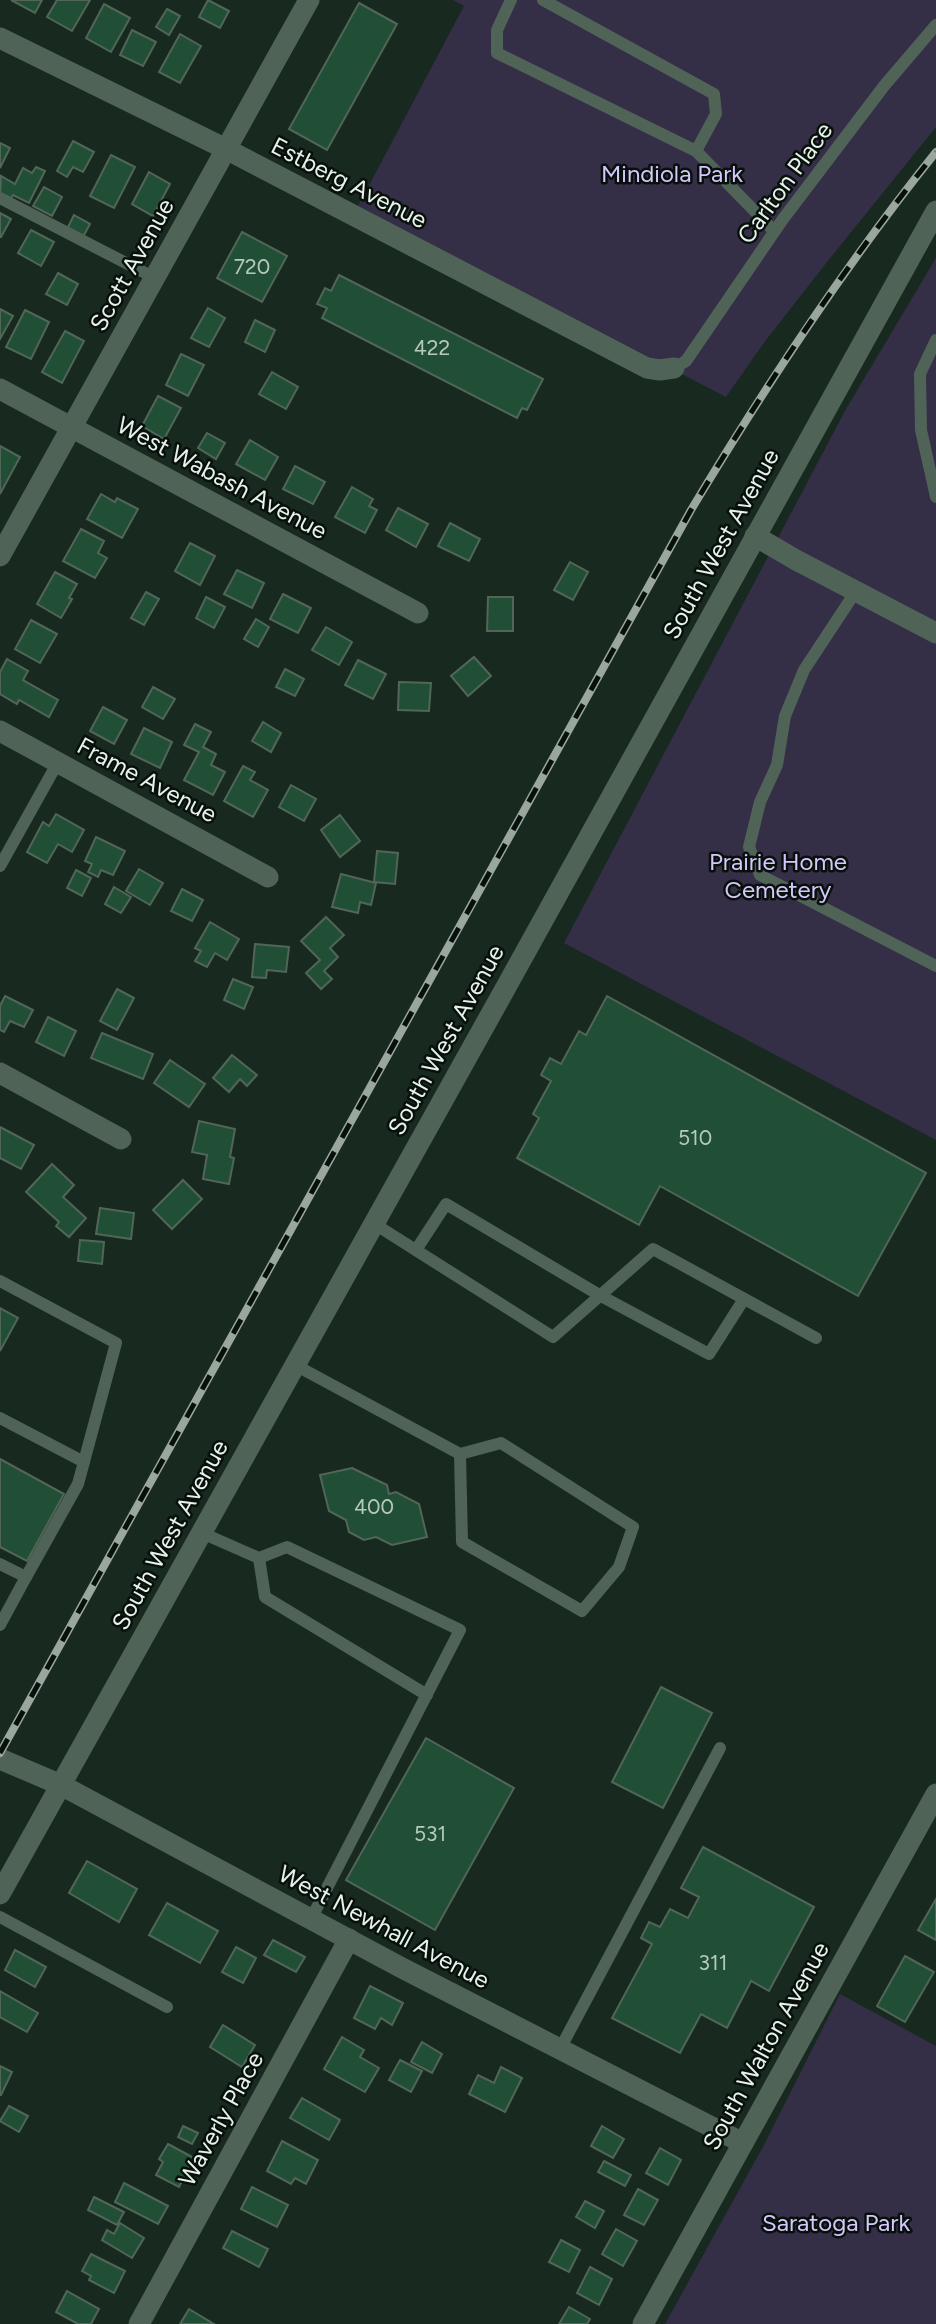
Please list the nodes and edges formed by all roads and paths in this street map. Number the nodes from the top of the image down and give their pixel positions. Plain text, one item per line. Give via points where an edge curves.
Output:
1 (309, 0) edge
2 (512, 0) edge
3 (543, 0) edge
4 (936, 25) edge
5 (0, 38) edge
6 (226, 149) junction
7 (696, 151) junction
8 (0, 198) edge
9 (936, 211) edge
10 (774, 231) junction
11 (155, 278) junction
12 (936, 340) edge
13 (674, 369) joint
14 (0, 389) edge
15 (72, 427) junction
16 (936, 498) edge
17 (755, 536) junction
18 (0, 556) edge
19 (856, 591) junction
20 (418, 613) dead end
21 (936, 633) edge
22 (0, 731) edge
23 (58, 762) junction
24 (0, 866) edge
25 (268, 877) dead end
26 (936, 966) edge
27 (0, 1073) edge
28 (121, 1139) dead end
29 (373, 1223) junction
30 (416, 1250) junction
31 (0, 1281) edge
32 (601, 1296) junction
33 (744, 1298) junction
34 (816, 1338) dead end
35 (295, 1365) junction
36 (0, 1418) edge
37 (460, 1454) junction
38 (84, 1462) junction
39 (202, 1532) junction
40 (259, 1558) junction
41 (0, 1564) edge
42 (26, 1577) junction
43 (0, 1625) edge
44 (427, 1695) junction
45 (720, 1748) dead end
46 (0, 1759) edge
47 (61, 1785) junction
48 (936, 1794) edge
49 (0, 1894) edge
50 (0, 1917) edge
51 (311, 1919) junction
52 (349, 1939) junction
53 (167, 2007) dead end
54 (560, 2049) junction
55 (743, 2143) junction
56 (139, 2324) edge
57 (643, 2324) edge

1 - 6 street, Scott Avenue
2 - 7 lane via 497,30 497,53
3 - 7 lane via 714,94 716,114
4 - 10 lane, Carlton Place
5 - 6 street, Estberg Avenue
6 - 11 street, Scott Avenue
6 - 13 street, Estberg Avenue via 648,368
7 - 10 lane
8 - 11 lane
9 - 17 street, South West Avenue
10 - 13 lane, Carlton Place via 698,345
11 - 15 street, Scott Avenue
12 - 16 lane via 920,374 921,430
14 - 15 street, West Wabash Avenue
15 - 18 street, Scott Avenue
15 - 20 street, West Wabash Avenue
17 - 19 street
17 - 29 street, South West Avenue
19 - 21 street
19 - 26 lane via 804,670 785,716 777,765 760,802 749,847 760,875
22 - 23 street, Frame Avenue
23 - 24 lane
23 - 25 street, Frame Avenue
27 - 28 street
29 - 30 lane
29 - 35 street, South West Avenue
30 - 32 lane via 553,1336
30 - 32 lane via 446,1204
31 - 38 lane via 116,1343
32 - 33 lane via 653,1249
32 - 33 lane via 709,1354
33 - 34 lane
35 - 37 lane
35 - 39 street, South West Avenue
36 - 38 lane
37 - 37 lane via 501,1443 633,1527 619,1567 582,1611 462,1542
38 - 42 lane via 78,1484
39 - 40 lane
39 - 47 street, South West Avenue
40 - 44 lane via 265,1597
40 - 44 lane via 287,1547 460,1630
41 - 42 lane
42 - 43 lane
44 - 51 lane
45 - 54 lane
46 - 47 street, West Newhall Avenue
47 - 49 street, South West Avenue
47 - 51 street, West Newhall Avenue
48 - 55 street, South Walton Avenue
50 - 53 lane
51 - 52 street, West Newhall Avenue
52 - 54 street, West Newhall Avenue
52 - 56 street, Waverly Place
54 - 55 street, West Newhall Avenue
55 - 57 street, South Walton Avenue

